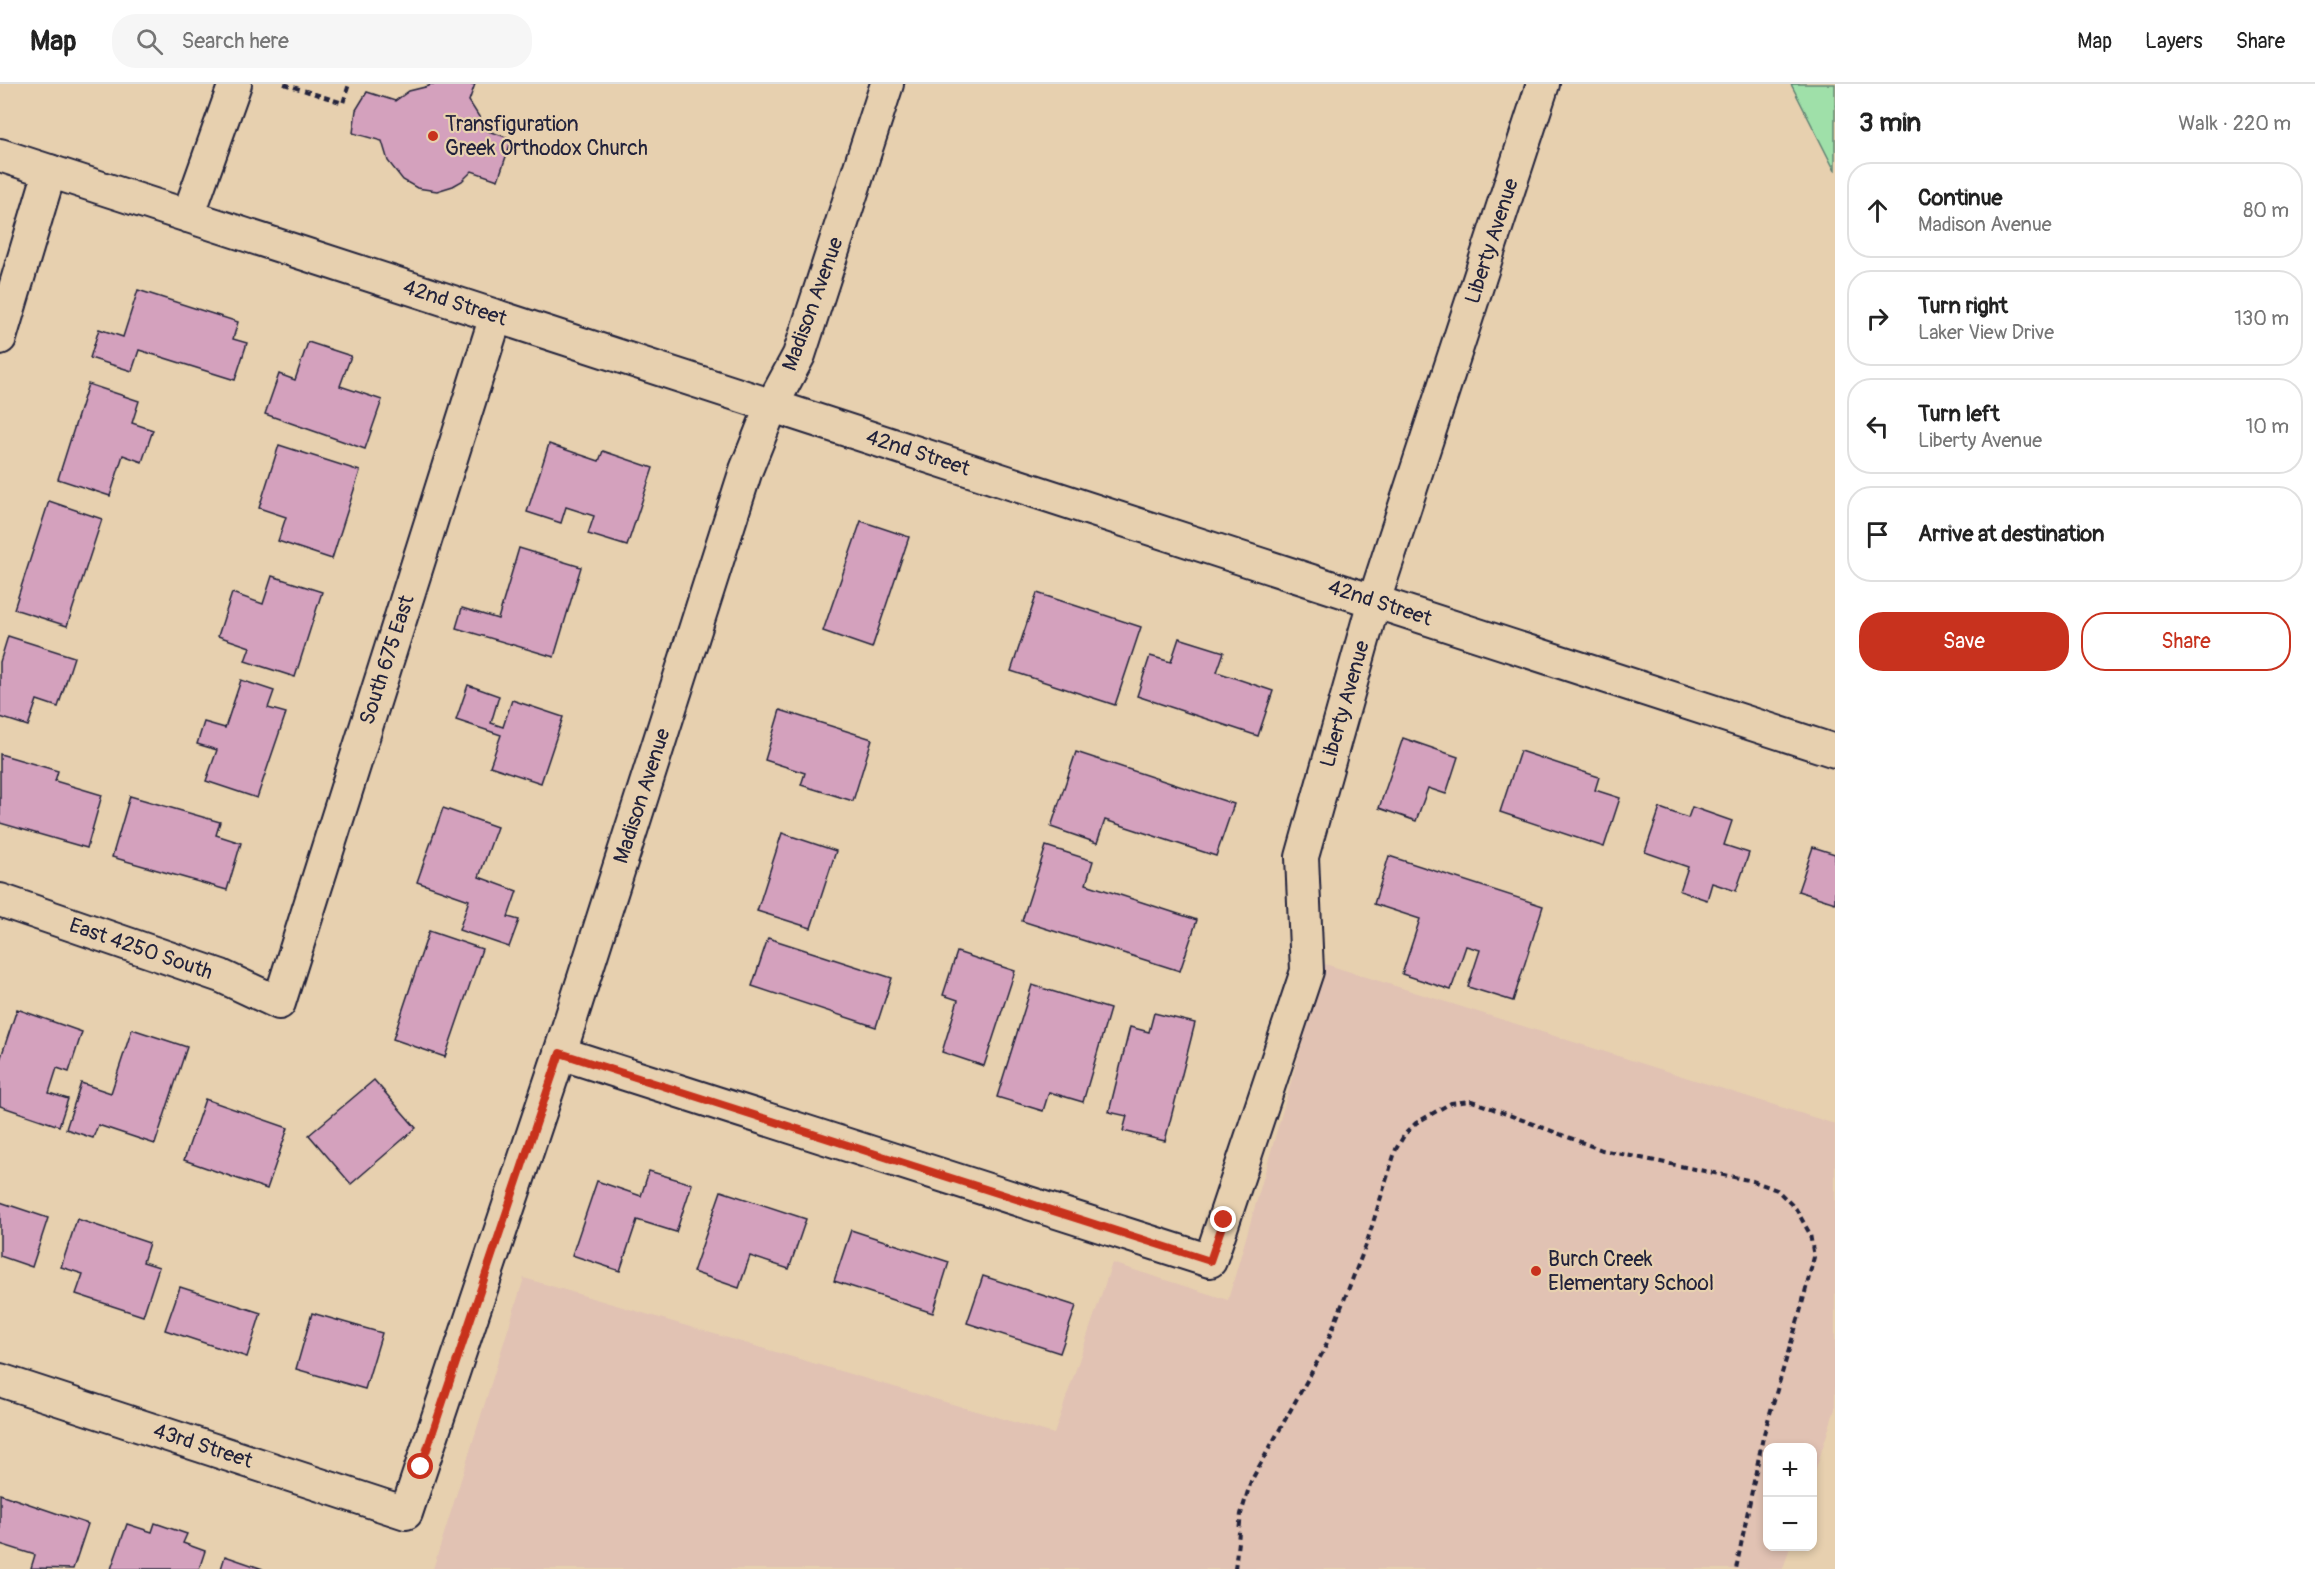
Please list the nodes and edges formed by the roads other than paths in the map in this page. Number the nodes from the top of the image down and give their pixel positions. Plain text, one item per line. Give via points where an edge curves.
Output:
1 (235, 84) edge
2 (887, 84) edge
3 (1543, 84) edge
4 (0, 155) edge
5 (50, 171) junction
6 (188, 216) junction
7 (496, 316) junction
8 (0, 338) edge
9 (771, 405) junction
10 (1374, 601) junction
11 (1835, 751) edge
12 (0, 900) edge
13 (279, 1003) joint
14 (560, 1053) junction
15 (0, 1380) edge
16 (406, 1513) joint

1 - 6 street
2 - 9 street, Madison Avenue via 799,355
3 - 10 street, Liberty Avenue
4 - 5 street, 42nd Street
5 - 6 street, 42nd Street
5 - 8 street
6 - 7 street, 42nd Street
7 - 9 street, 42nd Street
7 - 13 street, South 675 East
9 - 10 street, 42nd Street
9 - 14 street, Madison Avenue via 746,470
10 - 11 street, 42nd Street
10 - 14 street, Liberty Avenue via 1302,857 1307,971 1210,1261
12 - 13 street, East 4250 South via 221,976
14 - 16 street, Madison Avenue
15 - 16 street, 43rd Street

